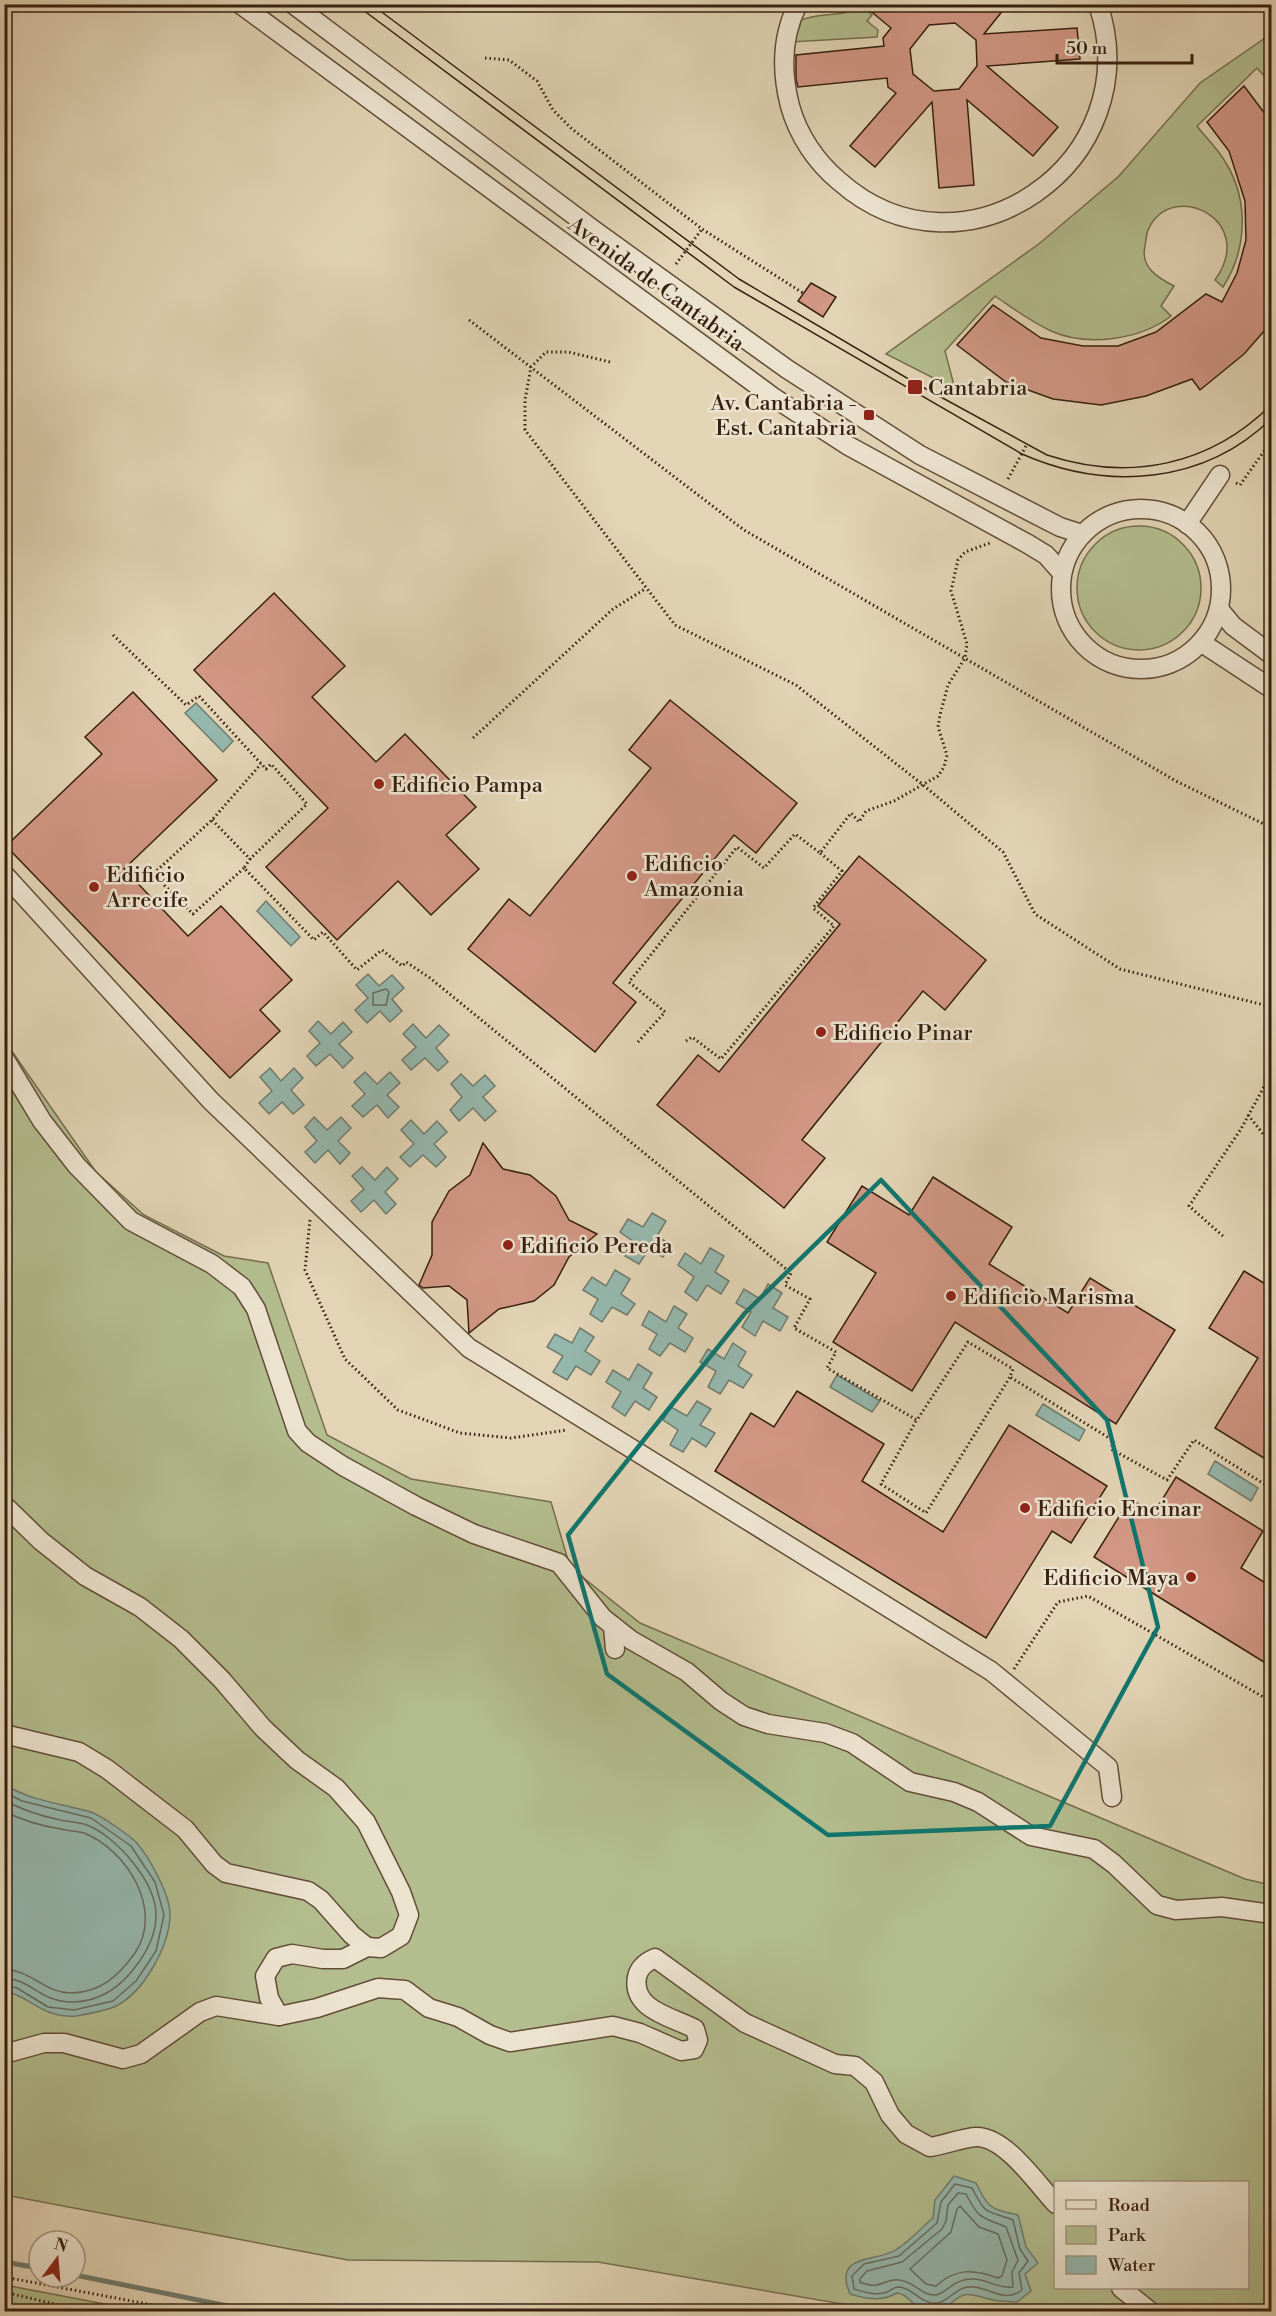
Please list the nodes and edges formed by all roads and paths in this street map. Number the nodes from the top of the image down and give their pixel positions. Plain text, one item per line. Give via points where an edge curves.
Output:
1 (240, 4) edge
2 (293, 4) edge
3 (798, 4) edge
4 (1098, 4) edge
5 (484, 58) dead end
6 (702, 229) junction
7 (676, 264) dead end
8 (803, 293) dead end
9 (470, 320) dead end
10 (610, 362) dead end
11 (531, 367) junction
12 (1272, 440) edge
13 (1026, 446) dead end
14 (1220, 475) joint
15 (1008, 479) dead end
16 (1187, 524) junction
17 (1004, 530) junction
18 (1082, 534) junction
19 (1062, 573) junction
20 (645, 589) junction
21 (1219, 609) junction
22 (113, 635) dead end
23 (1202, 643) junction
24 (1272, 655) edge
25 (965, 658) junction
26 (1272, 689) edge
27 (473, 738) dead end
28 (261, 764) junction
29 (922, 784) junction
30 (212, 820) junction
31 (1272, 828) edge
32 (820, 853) junction
33 (250, 859) junction
34 (244, 868) junction
35 (4, 874) edge
36 (1272, 1007) edge
37 (686, 1041) dead end
38 (638, 1042) dead end
39 (4, 1058) edge
40 (1272, 1072) edge
41 (1248, 1115) junction
42 (1272, 1140) edge
43 (312, 1197) junction
44 (1223, 1236) dead end
45 (1010, 1377) junction
46 (917, 1420) junction
47 (594, 1426) junction
48 (1272, 1489) edge
49 (4, 1505) edge
50 (613, 1626) junction
51 (615, 1649) dead end
52 (1013, 1671) dead end
53 (1272, 1702) edge
54 (4, 1734) edge
55 (1112, 1797) dead end
56 (1272, 1914) edge
57 (367, 1947) junction
58 (279, 2016) junction
59 (4, 2054) edge
60 (1054, 2202) edge
61 (4, 2277) edge
62 (1122, 2289) edge
63 (4, 2292) edge
64 (88, 2312) edge
65 (190, 2312) edge
66 (1151, 2312) edge

1 - 17 street, Avenida de Cantabria via 773,397 847,445
2 - 18 street, Avenida de Cantabria via 595,231 787,369 920,455 1060,527
3 - 4 street via 789,21 783,57 785,86 794,118 808,146 827,171 853,194 882,210 940,223 981,218 1024,201 1047,186 1085,144 1104,94 1108,70
5 - 6 path via 509,60 537,81 553,110 572,129
6 - 7 path
6 - 8 path
9 - 11 path
10 - 11 path via 568,352 546,352
11 - 20 path via 525,430
11 - 25 path via 744,530
12 - 14 path via 1240,485
13 - 15 path
14 - 16 street
16 - 18 street via 1157,511 1133,510 1107,516
16 - 21 street via 1205,540 1219,568
17 - 19 street, Avenida de Cantabria via 1046,555
17 - 25 path via 995,542 965,552 958,560 951,591 966,644
18 - 19 street
19 - 23 street via 1060,593 1068,624 1093,655 1130,670 1167,666
20 - 27 path via 613,609
20 - 29 path via 675,625 796,685
21 - 23 street
21 - 24 street via 1233,626
22 - 28 path via 186,705 199,696
23 - 26 street
25 - 29 path via 948,685 940,715 938,727 947,755 944,767 938,776
25 - 31 path via 1176,781
28 - 30 path
28 - 33 path via 266,769 271,764 307,804
29 - 32 path via 894,801 866,811 859,822 851,813
29 - 36 path via 1003,852 1035,914 1120,969
30 - 33 path
30 - 34 path via 153,874 193,914
32 - 37 path via 842,871 813,908 834,926 722,1059 692,1037
32 - 38 path via 795,834 764,868 737,847 629,982 665,1012
33 - 34 path
34 - 46 path via 314,940 323,932 357,970 382,950 402,966 406,962 430,978 782,1266 791,1274 785,1285 810,1299 794,1328 836,1352 827,1368
35 - 43 street via 211,1101
39 - 50 street via 42,1121 77,1166 131,1221 212,1264 242,1287 256,1309 297,1431 309,1443 353,1472 464,1530 559,1563
40 - 41 path
41 - 42 path via 1263,1135
41 - 44 path via 1189,1206
43 - 47 street via 469,1348
43 - 47 path via 305,1270 345,1359 398,1410 460,1433 511,1438
45 - 46 path via 1013,1369 968,1342
45 - 46 path via 926,1513 881,1484
45 - 48 path via 1114,1441 1111,1449 1167,1480 1194,1440
47 - 55 street via 991,1671 1108,1767
49 - 57 street via 85,1576 140,1607 181,1639 263,1728 297,1760 336,1788 366,1822 409,1915 401,1936 381,1948
50 - 51 street
50 - 56 street via 687,1672 744,1716 825,1733 852,1743 910,1782 978,1802 1031,1836 1094,1849 1156,1905 1176,1910 1222,1907
52 - 53 path via 1058,1602 1088,1596
54 - 57 street via 80,1752 185,1829 226,1873 308,1891
57 - 58 street via 343,1959 292,1954 276,1958 265,1976 269,1998
58 - 59 street via 216,2006 200,2012 141,2054 123,2059 64,2043 44,2043
58 - 60 street via 378,1988 405,1990 429,2008 510,2042 614,2026 681,2051 694,2049 698,2040 695,2029 646,2006 636,1992 637,1976 644,1963 655,1958 745,2024 834,2064 855,2066 874,2082 890,2115 906,2134 922,2143 930,2147 974,2137 994,2142 1008,2151
61 - 65 path
62 - 66 street
63 - 64 path

